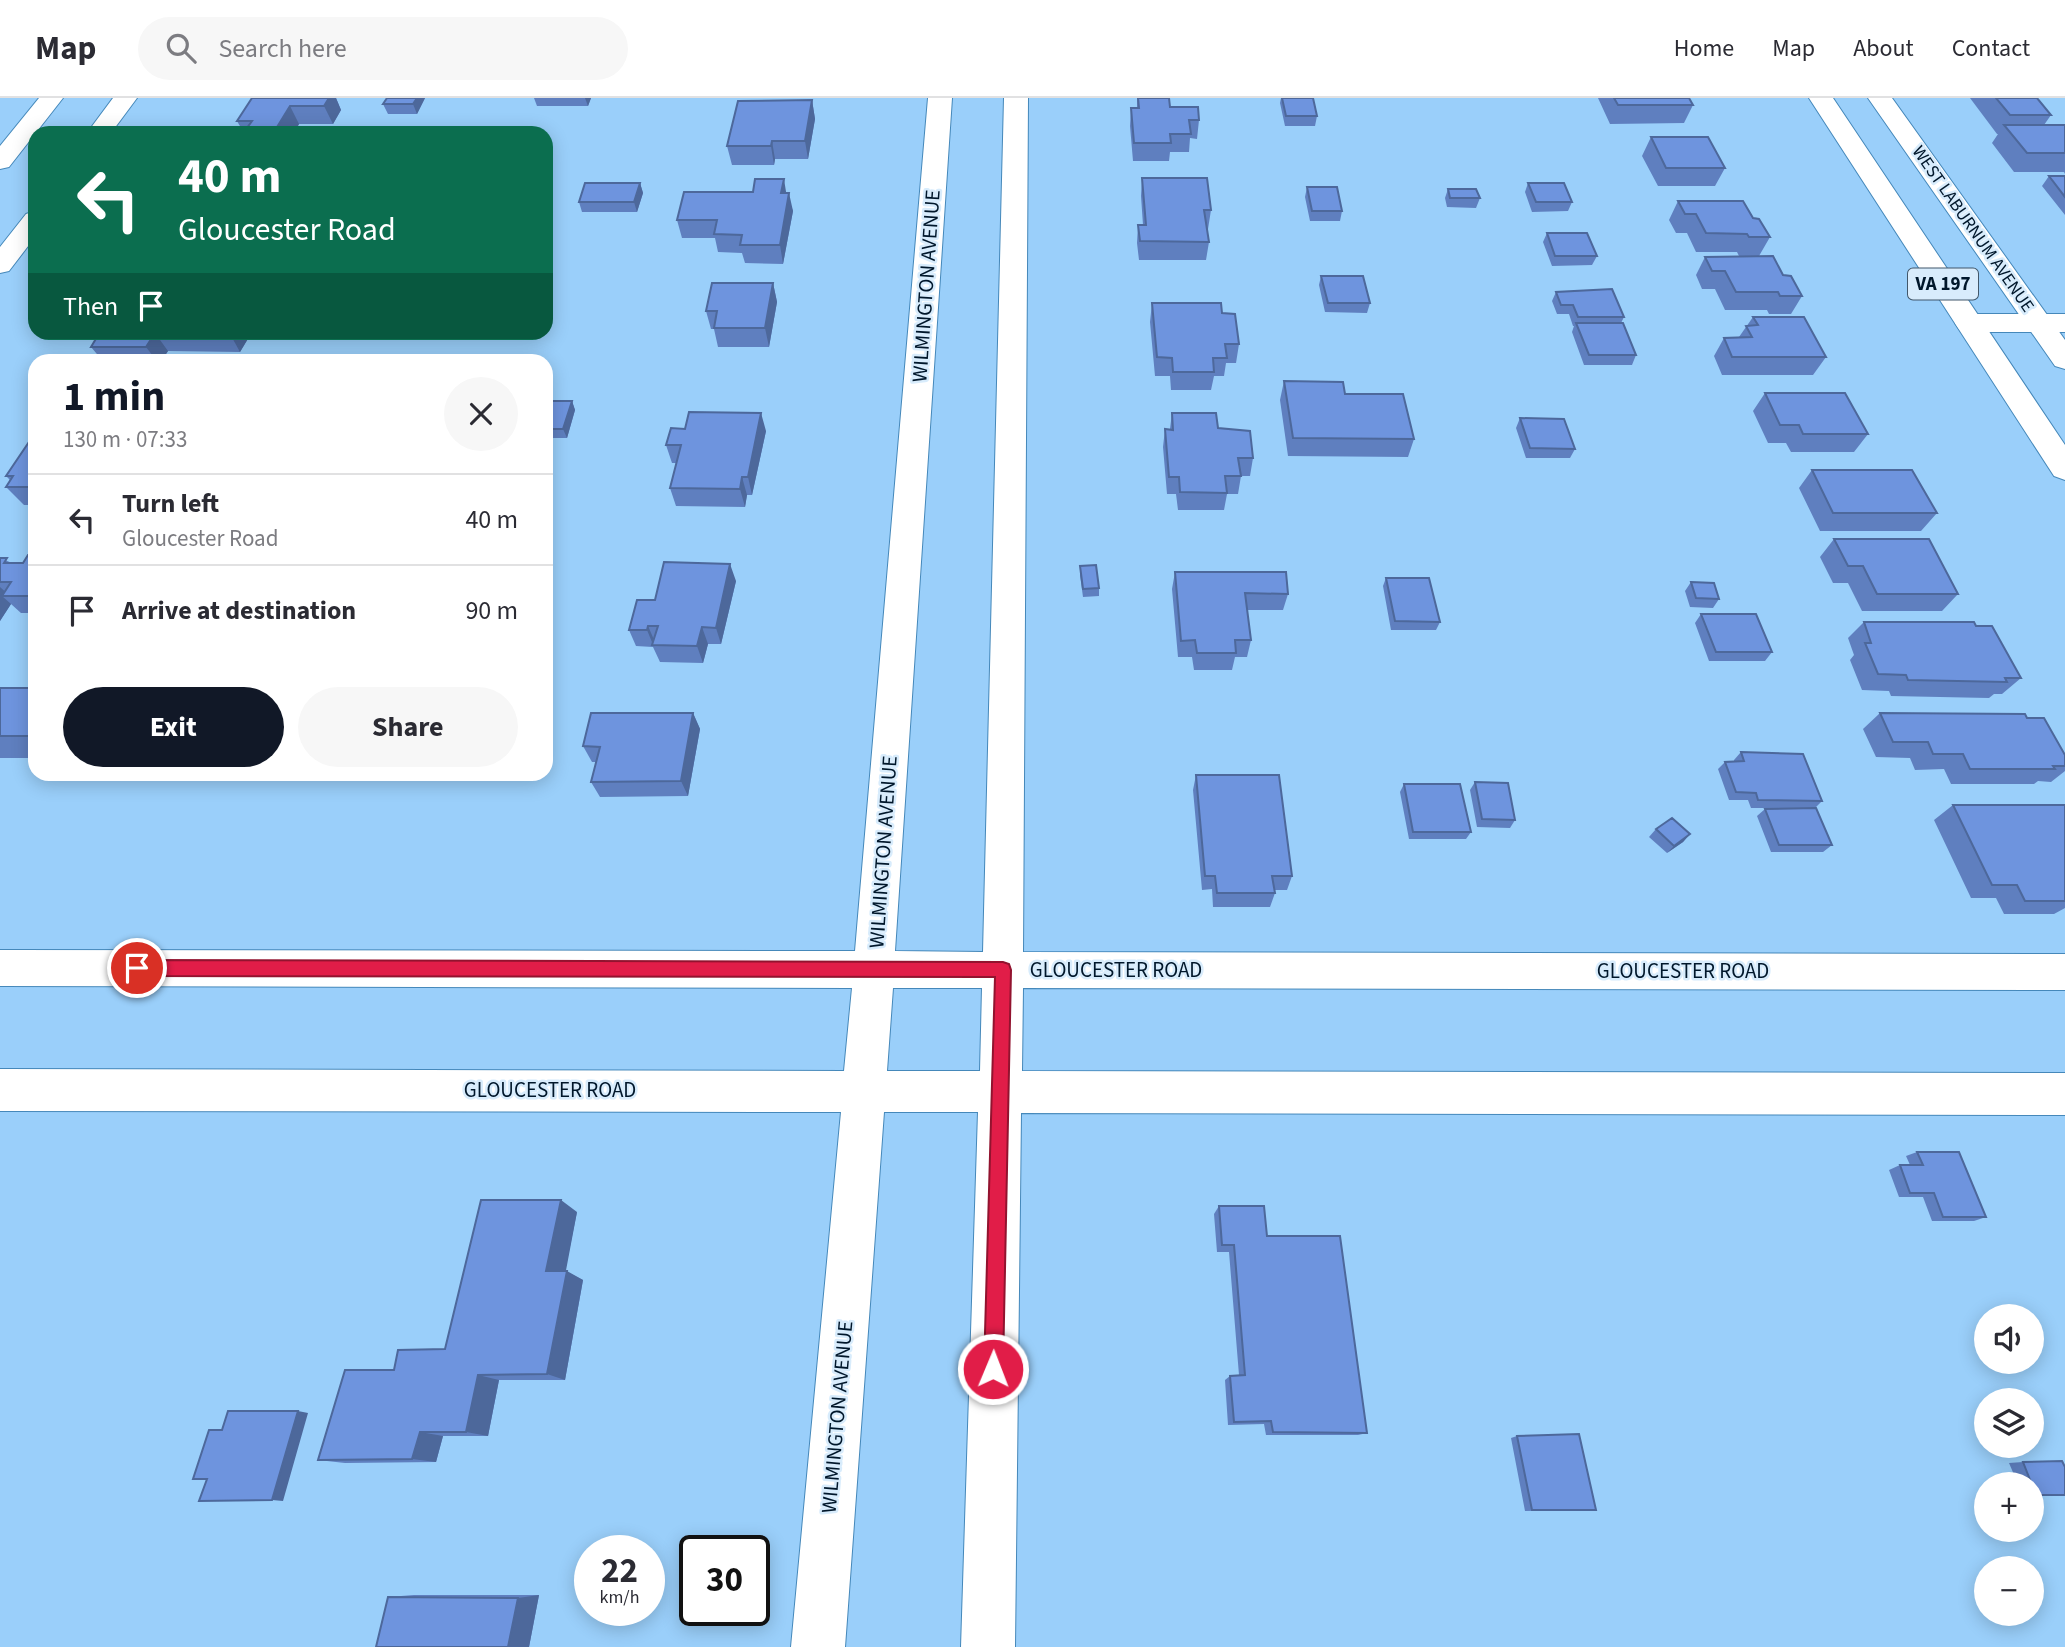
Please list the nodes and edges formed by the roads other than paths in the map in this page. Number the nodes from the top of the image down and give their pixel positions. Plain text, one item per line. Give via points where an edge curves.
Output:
1 (51, 98) edge
2 (125, 98) edge
3 (940, 98) edge
4 (1016, 98) edge
5 (1821, 98) edge
6 (1880, 98) edge
7 (29, 126) edge
8 (104, 126) edge
9 (28, 127) edge
10 (0, 162) edge
11 (28, 228) edge
12 (0, 265) edge
13 (1969, 323) junction
14 (2052, 323) edge
15 (2065, 360) edge
16 (2065, 469) edge
17 (0, 968) edge
18 (874, 968) junction
19 (1003, 970) junction
20 (2065, 972) edge
21 (0, 1090) edge
22 (863, 1090) junction
23 (999, 1091) junction
24 (2065, 1094) edge
25 (818, 1647) edge
26 (988, 1647) edge

1 - 7 street
2 - 8 street
3 - 18 street, WILMINGTON AVENUE
4 - 19 street
5 - 13 street, VA 197
6 - 14 street, WEST LABURNUM AVENUE / VA 197
9 - 10 street
11 - 12 street
13 - 14 street
13 - 16 street, VA 197
14 - 15 street, WEST LABURNUM AVENUE / VA 197
17 - 18 street, GLOUCESTER ROAD
18 - 19 street, GLOUCESTER ROAD
18 - 22 street, WILMINGTON AVENUE
19 - 20 street, GLOUCESTER ROAD
19 - 23 street
21 - 22 street, GLOUCESTER ROAD
22 - 23 street, GLOUCESTER ROAD
22 - 25 street, WILMINGTON AVENUE
23 - 24 street, GLOUCESTER ROAD
23 - 26 street

